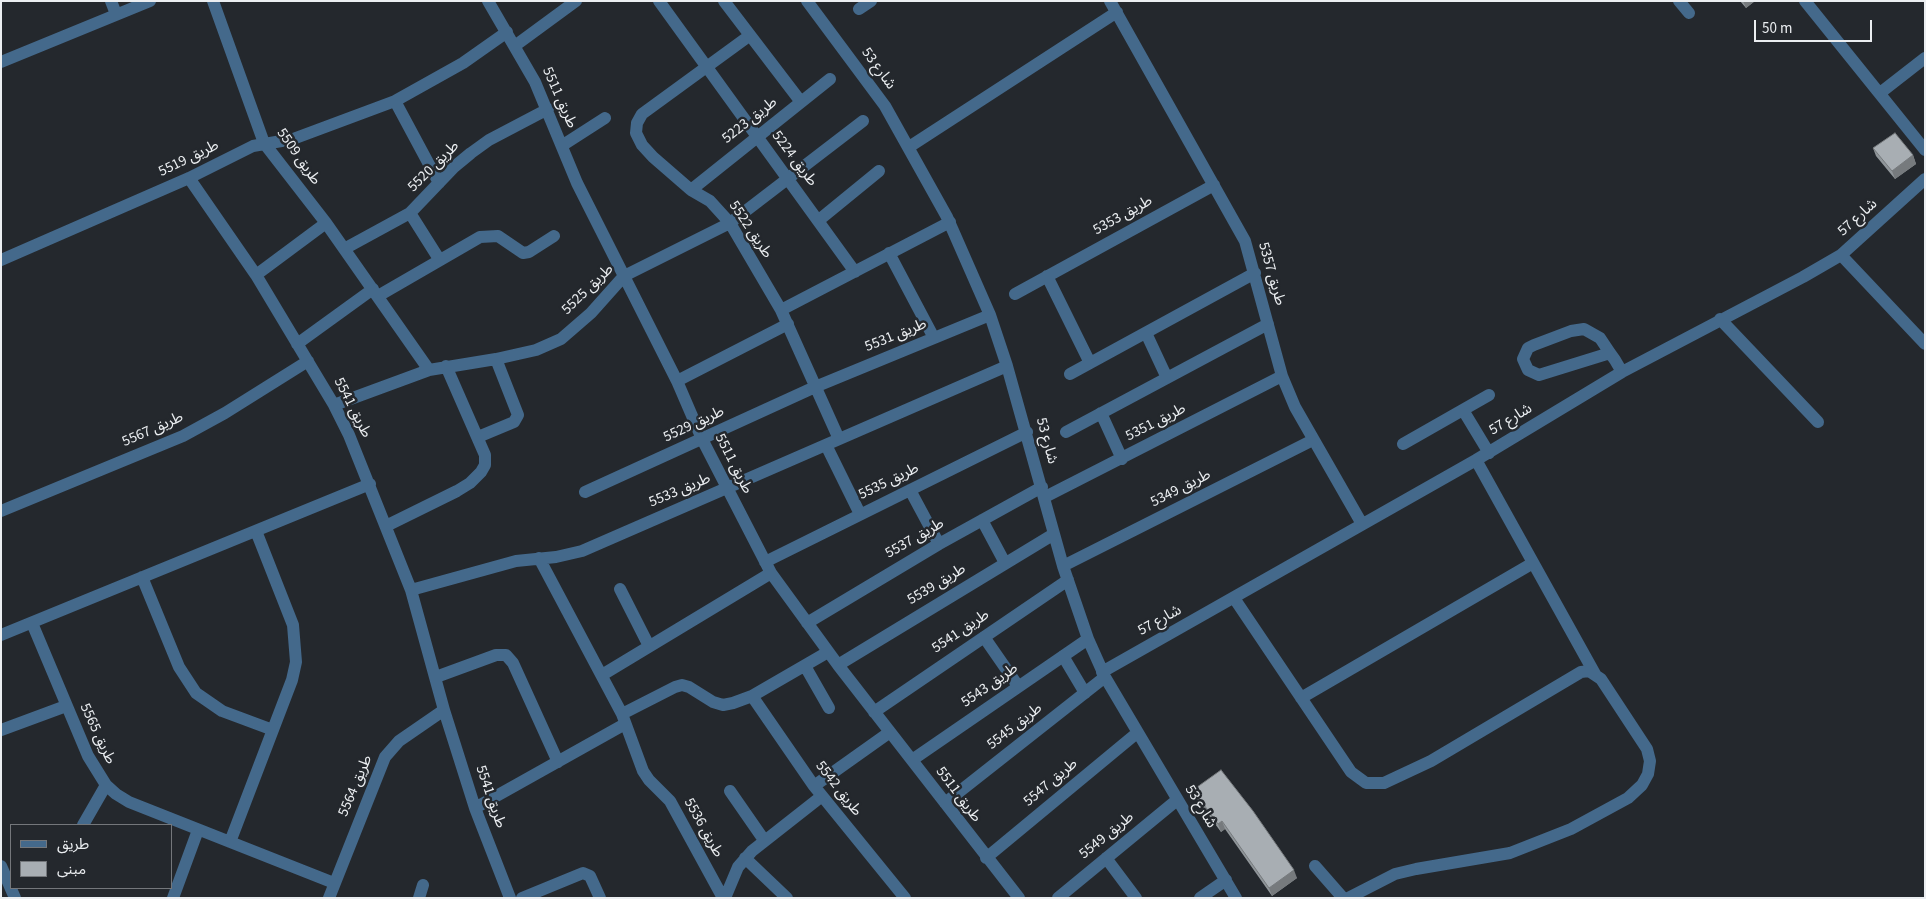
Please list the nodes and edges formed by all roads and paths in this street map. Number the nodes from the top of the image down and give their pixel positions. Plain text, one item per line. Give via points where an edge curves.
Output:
1 (111, 1) edge
2 (150, 1) edge
3 (213, 1) edge
4 (488, 1) edge
5 (576, 1) edge
6 (659, 1) edge
7 (724, 1) edge
8 (807, 1) edge
9 (871, 1) edge
10 (1679, 1) edge
11 (1808, 2) edge
12 (1114, 7) edge
13 (860, 9) dead end
14 (1688, 13) dead end
15 (116, 14) junction
16 (507, 32) junction
17 (749, 36) junction
18 (516, 46) junction
19 (1925, 58) edge
20 (1, 62) edge
21 (705, 67) junction
22 (830, 79) dead end
23 (1880, 93) junction
24 (395, 101) junction
25 (801, 102) junction
26 (548, 109) junction
27 (605, 118) dead end
28 (863, 121) dead end
29 (756, 136) junction
30 (264, 143) junction
31 (563, 146) junction
32 (909, 147) junction
33 (1925, 150) edge
34 (879, 171) dead end
35 (189, 178) junction
36 (789, 178) junction
37 (1925, 180) edge
38 (439, 183) junction
39 (1214, 185) junction
40 (691, 190) junction
41 (410, 213) junction
42 (819, 220) junction
43 (950, 222) junction
44 (730, 223) junction
45 (326, 224) junction
46 (554, 236) dead end
47 (344, 249) junction
48 (889, 253) junction
49 (1840, 255) junction
50 (1, 260) edge
51 (439, 260) junction
52 (855, 272) junction
53 (1255, 273) junction
54 (256, 275) junction
55 (624, 276) junction
56 (1047, 276) junction
57 (375, 293) junction
58 (1016, 294) dead end
59 (781, 310) junction
60 (990, 315) junction
61 (1720, 319) junction
62 (788, 324) junction
63 (1268, 324) junction
64 (1146, 333) junction
65 (1922, 335) edge
66 (934, 338) junction
67 (296, 344) junction
68 (1610, 353) junction
69 (496, 360) junction
70 (308, 361) junction
71 (1090, 363) junction
72 (446, 366) junction
73 (1007, 366) junction
74 (429, 370) junction
75 (1622, 372) junction
76 (1070, 374) dead end
77 (1282, 376) junction
78 (1167, 378) junction
79 (677, 382) junction
80 (815, 387) junction
81 (1489, 395) dead end
82 (334, 405) junction
83 (1463, 410) junction
84 (1101, 413) junction
85 (1818, 422) dead end
86 (1027, 432) junction
87 (1066, 432) dead end
88 (478, 437) junction
89 (839, 439) junction
90 (702, 440) junction
91 (1313, 440) junction
92 (1403, 444) dead end
93 (826, 445) junction
94 (1489, 452) junction
95 (1122, 459) junction
96 (1476, 460) junction
97 (370, 484) junction
98 (727, 489) junction
99 (910, 490) junction
100 (585, 492) dead end
101 (1043, 492) junction
102 (2, 509) edge
103 (860, 514) junction
104 (982, 520) junction
105 (1362, 524) junction
106 (386, 526) junction
107 (256, 530) junction
108 (1054, 534) junction
109 (939, 544) junction
110 (539, 558) junction
111 (1005, 563) junction
112 (1533, 563) junction
113 (1063, 566) junction
114 (768, 567) junction
115 (142, 577) junction
116 (1068, 580) junction
117 (620, 589) dead end
118 (411, 590) junction
119 (1234, 598) junction
120 (32, 623) junction
121 (807, 623) junction
122 (1, 635) edge
123 (984, 636) junction
124 (1088, 639) junction
125 (649, 646) junction
126 (828, 652) junction
127 (1063, 656) junction
128 (838, 665) junction
129 (804, 666) junction
130 (602, 674) junction
131 (1103, 674) junction
132 (1595, 674) junction
133 (436, 677) junction
134 (1018, 686) junction
135 (1084, 693) junction
136 (752, 696) junction
137 (1301, 698) junction
138 (66, 706) junction
139 (829, 708) dead end
140 (444, 710) junction
141 (874, 712) junction
142 (624, 719) junction
143 (1, 730) edge
144 (273, 730) junction
145 (890, 732) junction
146 (1137, 733) junction
147 (912, 760) junction
148 (558, 762) junction
149 (106, 785) junction
150 (814, 786) junction
151 (730, 791) dead end
152 (822, 796) junction
153 (1177, 800) junction
154 (945, 803) junction
155 (476, 808) junction
156 (84, 824) edge
157 (198, 830) junction
158 (764, 840) junction
159 (230, 842) junction
160 (745, 858) junction
161 (986, 858) junction
162 (1106, 858) junction
163 (1, 866) edge
164 (1314, 866) dead end
165 (1226, 880) junction
166 (334, 883) junction
167 (10, 887) edge
168 (173, 898) edge
169 (329, 898) edge
170 (510, 898) edge
171 (522, 898) edge
172 (600, 898) edge
173 (724, 898) edge
174 (787, 898) edge
175 (905, 898) edge
176 (1019, 898) edge
177 (1058, 898) edge
178 (1136, 898) edge
179 (1200, 898) edge
180 (1236, 898) edge
181 (1343, 898) edge
182 (1348, 898) edge

1 - 15 street
2 - 15 street
3 - 30 street, طريق 5509
4 - 16 street, طريق 5511
5 - 18 street
6 - 21 street, طريق 5224
7 - 17 street
8 - 32 street, شارع 53 via 865,79
9 - 13 street
10 - 14 street
11 - 23 street
12 - 32 street, طريق 5357
12 - 39 street, طريق 5357
15 - 20 street
16 - 18 street, طريق 5511
16 - 24 street, طريق 5519
17 - 21 street
17 - 25 street
18 - 26 street, طريق 5511
19 - 23 street
21 - 29 street, طريق 5224
21 - 40 street, طريق 5522 via 642,114 637,123 636,133 642,145
22 - 25 street, طريق 5223
23 - 33 street
24 - 30 street, طريق 5519 via 293,139
24 - 38 street
25 - 29 street, طريق 5223
26 - 31 street, طريق 5511
26 - 38 street, طريق 5520 via 489,140
27 - 31 street
28 - 36 street, طريق 5525
29 - 36 street, طريق 5224
29 - 40 street, طريق 5223
30 - 35 street, طريق 5519 via 240,151
30 - 45 street, طريق 5509
31 - 55 street, طريق 5511 via 577,183
32 - 43 street, شارع 53
34 - 42 street
35 - 50 street, طريق 5519
35 - 54 street, طريق 5541
36 - 42 street, طريق 5224
36 - 44 street, طريق 5525
37 - 49 street, شارع 57
38 - 41 street, طريق 5520
39 - 53 street, طريق 5357 via 1245,241
39 - 56 street, طريق 5353
40 - 44 street, طريق 5522 via 710,201
41 - 47 street, طريق 5520
41 - 51 street
42 - 52 street, طريق 5224
43 - 48 street
43 - 60 street, شارع 53
44 - 55 street, طريق 5525
44 - 59 street, طريق 5522
45 - 47 street, طريق 5509
45 - 54 street
46 - 51 street via 523,253 498,236 480,237
47 - 57 street, طريق 5509
48 - 52 street
48 - 66 street
49 - 61 street, شارع 57
49 - 65 street
51 - 57 street
52 - 59 street
53 - 63 street, طريق 5357
53 - 64 street
54 - 67 street, طريق 5541
55 - 69 street, طريق 5525 via 592,313 561,339 536,350
55 - 79 street, طريق 5511
56 - 58 street, طريق 5353
56 - 71 street
57 - 67 street
57 - 74 street, طريق 5509
59 - 62 street, طريق 5522
60 - 66 street, طريق 5531
60 - 73 street, شارع 53
61 - 75 street, شارع 57
61 - 85 street
62 - 79 street
62 - 80 street, طريق 5522
63 - 77 street, طريق 5357
63 - 78 street
64 - 71 street
64 - 78 street
66 - 80 street, طريق 5531
67 - 70 street, طريق 5541
68 - 68 street via 1596,334 1577,329 1528,348 1523,359 1528,370 1539,374
68 - 75 street
69 - 72 street, طريق 5525
69 - 88 street via 518,415 514,422
70 - 82 street, طريق 5541
70 - 102 street, طريق 5567 via 183,436
71 - 76 street
72 - 74 street, طريق 5525
72 - 88 street
73 - 86 street, شارع 53
73 - 89 street, طريق 5533
74 - 82 street, طريق 5525
75 - 94 street, شارع 57
77 - 91 street, طريق 5357 via 1294,407
77 - 95 street, طريق 5351
78 - 84 street
79 - 90 street, طريق 5511
80 - 89 street, طريق 5522
80 - 90 street, طريق 5529
81 - 83 street
82 - 97 street, طريق 5541
83 - 92 street
83 - 94 street
84 - 87 street
84 - 95 street
86 - 99 street, طريق 5535
86 - 101 street, شارع 53
88 - 106 street via 485,465 470,483
89 - 93 street, طريق 5533
90 - 98 street, طريق 5511
90 - 100 street, طريق 5529
91 - 105 street, طريق 5357
91 - 113 street, طريق 5349
93 - 98 street, طريق 5533
93 - 103 street
94 - 96 street, شارع 57
95 - 101 street, طريق 5351
96 - 105 street, شارع 57
96 - 112 street
97 - 106 street, طريق 5541
97 - 107 street
98 - 110 street, طريق 5533 via 582,551
98 - 114 street, طريق 5511
99 - 103 street, طريق 5535
99 - 109 street
101 - 104 street, طريق 5537
101 - 108 street, شارع 53
103 - 114 street, طريق 5535
104 - 109 street, طريق 5537
104 - 111 street
105 - 119 street, شارع 57
106 - 118 street, طريق 5541
107 - 115 street
107 - 144 street via 293,625 296,643 292,680
108 - 111 street, طريق 5539
108 - 113 street, شارع 53
109 - 121 street, طريق 5537
110 - 118 street, طريق 5533 via 516,561
110 - 130 street, طريق 5536
111 - 128 street, طريق 5539
112 - 132 street
112 - 137 street
113 - 116 street, شارع 53
114 - 121 street, طريق 5511
114 - 125 street, طريق 5535
115 - 120 street
115 - 144 street via 179,667 196,693 222,711
116 - 123 street, طريق 5541
116 - 124 street, شارع 53
117 - 125 street
118 - 133 street, طريق 5541
119 - 131 street, شارع 57
119 - 137 street
120 - 122 street
120 - 138 street, طريق 5565
121 - 126 street, طريق 5511
123 - 134 street
123 - 141 street, طريق 5541
124 - 127 street, طريق 5543
124 - 131 street, شارع 53
125 - 130 street, طريق 5535
126 - 128 street, طريق 5511
126 - 129 street
127 - 134 street, طريق 5543
127 - 135 street
128 - 141 street, طريق 5511
129 - 136 street
129 - 139 street
130 - 142 street, طريق 5536
131 - 135 street, طريق 5545
131 - 146 street, شارع 53
132 - 137 street via 1575,674 1431,761 1375,785 1357,779 1351,772
132 - 182 street via 1647,749 1650,761 1648,774 1628,798 1541,842 1510,852 1395,874
133 - 140 street, طريق 5541
133 - 148 street via 496,655 506,655 513,662
134 - 147 street, طريق 5543
135 - 154 street, طريق 5545
136 - 142 street via 723,705 682,685
136 - 150 street, طريق 5542
138 - 143 street
138 - 149 street, طريق 5565 via 88,756
140 - 155 street, طريق 5541
140 - 166 street, طريق 5564 via 399,741 385,757
141 - 145 street, طريق 5511
142 - 148 street
142 - 173 street, طريق 5536 via 643,772 670,801
144 - 159 street
145 - 147 street, طريق 5511
145 - 150 street
146 - 153 street, شارع 53
146 - 161 street, طريق 5547
147 - 154 street, طريق 5511
148 - 155 street
149 - 156 street
149 - 157 street, طريق 5565 via 129,802
150 - 152 street, طريق 5542
151 - 158 street
152 - 158 street
152 - 175 street, طريق 5542
153 - 162 street, طريق 5549
153 - 165 street, شارع 53
154 - 161 street, طريق 5511
155 - 170 street, طريق 5541
157 - 159 street, طريق 5565
157 - 168 street
158 - 160 street
159 - 166 street, طريق 5565
160 - 173 street
160 - 174 street
161 - 176 street, طريق 5511
162 - 177 street, طريق 5549
162 - 178 street
163 - 167 street
164 - 181 street
165 - 179 street
165 - 180 street, شارع 53
166 - 169 street, طريق 5564
171 - 172 street via 584,873 590,876

